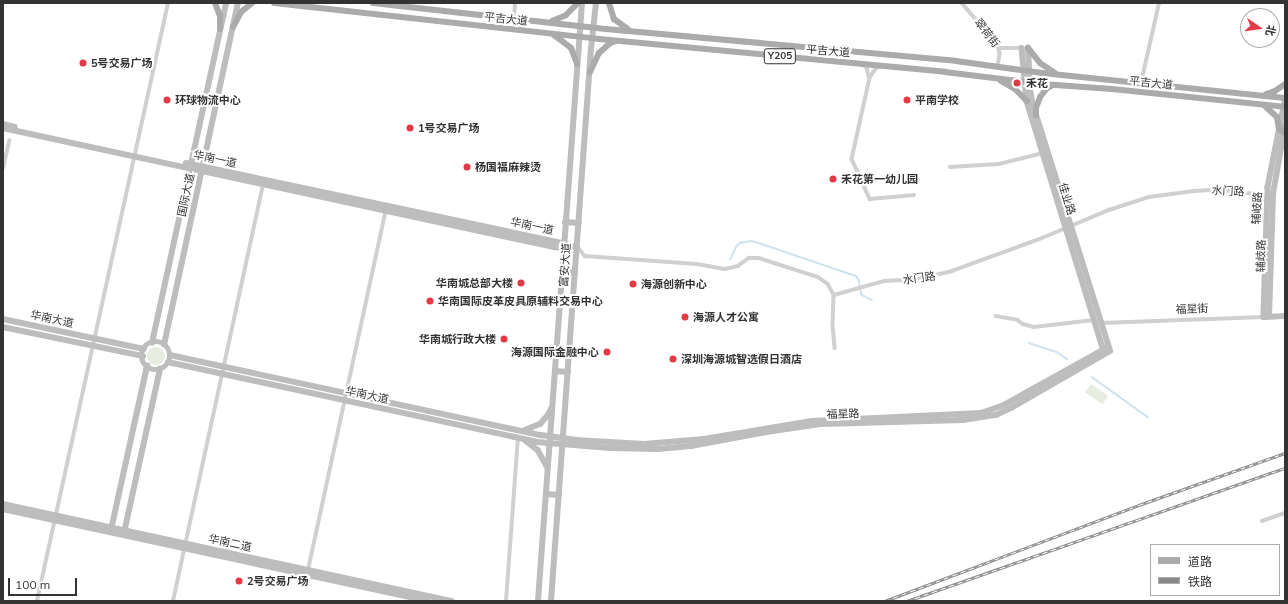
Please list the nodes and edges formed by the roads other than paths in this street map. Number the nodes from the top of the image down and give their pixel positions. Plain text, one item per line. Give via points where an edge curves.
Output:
1 (168, 3) edge
2 (215, 3) edge
3 (226, 3) edge
4 (238, 3) edge
5 (252, 3) edge
6 (274, 3) edge
7 (373, 3) edge
8 (515, 3) edge
9 (578, 3) edge
10 (582, 3) edge
11 (596, 3) edge
12 (608, 3) edge
13 (962, 3) edge
14 (1159, 3) edge
15 (514, 18) junction
16 (544, 22) junction
17 (580, 26) junction
18 (233, 27) junction
19 (594, 27) junction
20 (220, 29) junction
21 (635, 31) junction
22 (550, 34) junction
23 (579, 37) junction
24 (592, 38) junction
25 (618, 41) junction
26 (1000, 48) junction
27 (1025, 48) junction
28 (576, 64) junction
29 (862, 64) junction
30 (980, 64) junction
31 (881, 66) junction
32 (998, 67) junction
33 (1026, 71) junction
34 (590, 72) junction
35 (1060, 75) junction
36 (978, 76) junction
37 (1076, 76) junction
38 (870, 78) junction
39 (992, 78) junction
40 (1026, 82) junction
41 (1141, 82) junction
42 (1285, 84) edge
43 (1054, 85) junction
44 (1075, 86) junction
45 (1259, 95) junction
46 (1285, 98) edge
47 (1026, 101) junction
48 (1260, 104) junction
49 (1285, 106) edge
50 (1036, 115) junction
51 (3, 124) edge
52 (1285, 125) edge
53 (3, 128) edge
54 (1282, 130) edge
55 (9, 141) dead end
56 (1043, 153) junction
57 (135, 154) junction
58 (190, 166) junction
59 (950, 167) dead end
60 (3, 168) edge
61 (202, 169) junction
62 (264, 182) junction
63 (914, 195) dead end
64 (1268, 195) junction
65 (387, 208) junction
66 (565, 222) junction
67 (578, 223) junction
68 (1068, 227) junction
69 (564, 246) junction
70 (577, 246) junction
71 (562, 272) junction
72 (575, 272) junction
73 (834, 295) junction
74 (996, 316) dead end
75 (1285, 316) edge
76 (1267, 317) junction
77 (3, 319) edge
78 (1094, 320) junction
79 (1101, 323) junction
80 (3, 327) edge
81 (95, 338) junction
82 (152, 343) junction
83 (164, 345) junction
84 (93, 346) junction
85 (835, 348) dead end
86 (144, 349) junction
87 (1107, 351) junction
88 (170, 355) junction
89 (143, 356) junction
90 (168, 362) junction
91 (147, 366) junction
92 (223, 366) junction
93 (160, 369) junction
94 (555, 372) junction
95 (568, 372) junction
96 (222, 374) junction
97 (347, 393) junction
98 (345, 400) junction
99 (552, 403) junction
100 (522, 431) junction
101 (550, 436) junction
102 (519, 438) junction
103 (562, 442) junction
104 (550, 443) junction
105 (548, 471) junction
106 (546, 494) junction
107 (559, 495) junction
108 (3, 504) edge
109 (3, 509) edge
110 (1285, 513) edge
111 (55, 518) junction
112 (1262, 521) dead end
113 (111, 530) junction
114 (125, 533) junction
115 (184, 546) junction
116 (308, 572) junction
117 (37, 601) edge
118 (173, 601) edge
119 (428, 601) edge
120 (452, 601) edge
121 (506, 601) edge
122 (538, 601) edge
123 (551, 601) edge

1 - 57 street
2 - 20 main road via 220,16
3 - 20 street, 国际大道
4 - 18 street, 国际大道
5 - 18 main road via 241,12
6 - 22 main road, 平吉大道 / Y205
7 - 15 main road, 平吉大道 / Y205
8 - 15 street
9 - 16 main road via 561,18
10 - 17 street, 富安大道
11 - 19 street, 富安大道
12 - 21 main road via 610,13 618,24
13 - 26 street, 翠荷街
14 - 41 street
15 - 16 main road, 平吉大道 / Y205
16 - 17 main road, 平吉大道 / Y205
17 - 19 main road, 平吉大道 / Y205
17 - 23 street, 富安大道
18 - 61 street, 国际大道
19 - 21 main road, 平吉大道 / Y205
19 - 24 street, 富安大道
20 - 58 street, 国际大道
21 - 30 main road, 平吉大道 / Y205
22 - 23 main road, 平吉大道 / Y205
22 - 28 main road via 568,44
23 - 24 main road, 平吉大道 / Y205
23 - 28 street, 富安大道
24 - 25 main road, 平吉大道 / Y205
24 - 34 street, 富安大道
25 - 29 main road, 平吉大道 / Y205
25 - 34 main road via 602,49 593,61
26 - 27 street
26 - 32 street, 翠荷街
27 - 33 street, 佳业路
27 - 35 main road via 1044,67
28 - 66 street, 富安大道
29 - 31 main road, 平吉大道 / Y205
29 - 38 street via 867,68
30 - 32 main road, 平吉大道 / Y205
30 - 36 main road
31 - 36 main road, 平吉大道 / Y205
31 - 38 street
32 - 33 main road, 平吉大道 / Y205
33 - 35 main road, 平吉大道 / Y205
33 - 40 street, 佳业路
34 - 67 street, 富安大道
35 - 37 main road, 平吉大道 / Y205
36 - 39 main road, 平吉大道 / Y205
37 - 41 main road, 平吉大道 / Y205
37 - 44 main road
38 - 63 street via 852,159 870,199
39 - 40 main road, 平吉大道 / Y205
39 - 47 main road via 1011,86
40 - 43 main road, 平吉大道 / Y205
40 - 47 street, 佳业路
40 - 50 street, 佳业路
41 - 45 main road, 平吉大道 / Y205
42 - 45 main road via 1275,91
43 - 44 main road, 平吉大道 / Y205
43 - 50 main road via 1040,97
44 - 48 main road, 平吉大道 / Y205
45 - 46 main road, 平吉大道 / Y205
47 - 56 street, 佳业路
48 - 49 main road, 平吉大道 / Y205
48 - 54 main road via 1274,113
49 - 54 street, 辅岐路
50 - 68 street, 佳业路
51 - 57 street, 华南一道
52 - 54 street, 辅歧路
53 - 57 street, 华南一道
54 - 64 street, 辅岐路
54 - 76 street, 辅歧路 via 1273,194
55 - 60 street
56 - 59 street via 999,164
56 - 68 street, 佳业路
57 - 58 street, 华南一道
57 - 81 street
58 - 61 street, 华南一道
58 - 82 street, 国际大道
61 - 62 street, 华南一道
61 - 83 street, 国际大道
62 - 65 street, 华南一道
62 - 92 street
64 - 68 street, 水门路 via 1216,190 1165,194 1121,206
64 - 76 street, 辅岐路
65 - 69 street, 华南一道
65 - 97 street
66 - 67 street
66 - 69 street, 富安大道
67 - 70 street, 富安大道
68 - 73 street, 水门路 via 942,274 918,279 884,281
68 - 78 street, 佳业路
68 - 79 street, 佳业路
69 - 70 street, 华南一道
69 - 71 street, 富安大道
70 - 72 street, 富安大道
70 - 73 street via 585,256 697,264 725,269 738,266 750,258 759,258 818,277 828,284
71 - 72 street
71 - 94 street, 富安大道
72 - 95 street, 富安大道
73 - 85 street
74 - 78 street via 1018,320 1034,327
75 - 76 street, 福星街
76 - 79 street, 福星街
77 - 81 street, 华南大道
78 - 87 street, 佳业路
79 - 87 street, 佳业路
80 - 84 street, 华南大道
81 - 84 street
81 - 86 street, 华南大道
82 - 83 street
82 - 86 street
83 - 88 street
84 - 89 street, 华南大道
84 - 111 street
86 - 89 street
87 - 103 street, 福星路 via 1004,405 981,413 812,421 672,443
88 - 90 street
88 - 92 street, 华南大道
89 - 91 street
90 - 93 street
90 - 96 street, 华南大道
91 - 93 street
91 - 113 street
92 - 96 street
92 - 97 street, 华南大道
93 - 114 street
94 - 95 street
94 - 99 street, 富安大道
95 - 103 street, 富安大道
96 - 98 street, 华南大道
96 - 115 street
97 - 98 street
97 - 100 street, 华南大道
98 - 102 street, 华南大道
98 - 116 street
99 - 100 street via 548,415 540,424
99 - 101 street, 富安大道
100 - 101 street, 华南大道
101 - 103 street, 华南大道
101 - 104 street, 富安大道
102 - 104 street, 华南大道
102 - 105 street via 534,446 542,455
102 - 121 street
103 - 104 street, 华南大道
103 - 107 street, 富安大道
104 - 105 street, 富安大道
105 - 106 street, 富安大道
106 - 107 street
106 - 122 street, 富安大道
107 - 123 street, 富安大道
108 - 111 street, 华南二道
109 - 111 street, 华南二道
110 - 112 street
111 - 113 street, 华南二道
111 - 117 street
113 - 114 street, 华南二道
114 - 115 street, 华南二道
115 - 116 street, 华南二道
115 - 118 street
116 - 119 street, 华南二道
116 - 120 street, 华南二道

